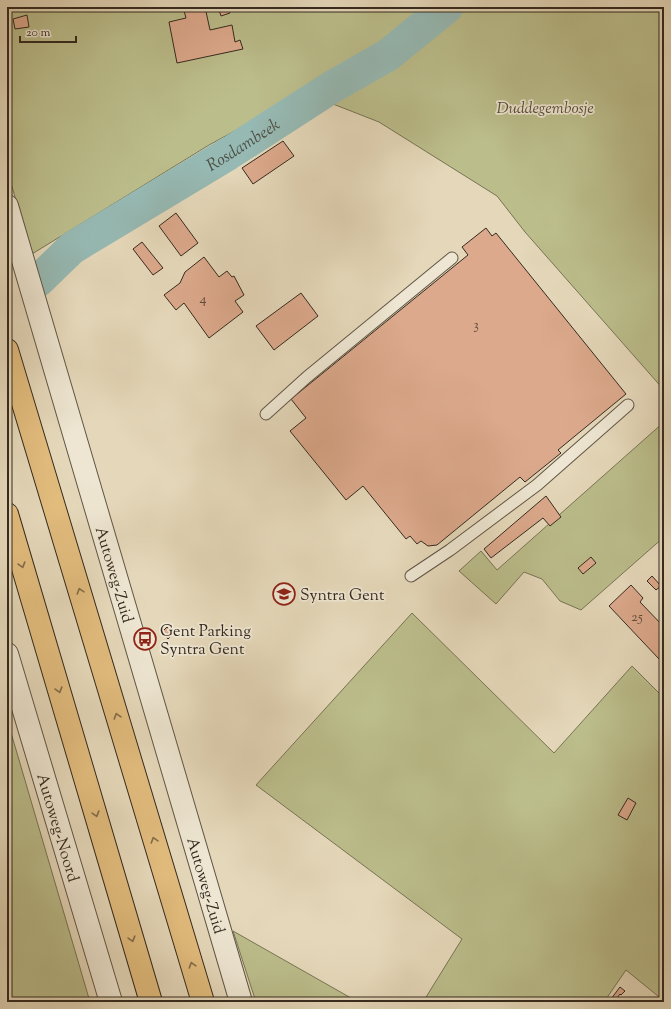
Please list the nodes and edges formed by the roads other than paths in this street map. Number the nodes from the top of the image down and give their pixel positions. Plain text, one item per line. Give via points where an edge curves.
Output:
1 (7, 206) edge
2 (452, 258) dead end
3 (7, 350) edge
4 (628, 405) dead end
5 (266, 414) dead end
6 (7, 514) edge
7 (411, 576) dead end
8 (7, 654) edge
9 (111, 1002) edge
10 (151, 1002) edge
11 (203, 1002) edge
12 (241, 1002) edge

1 - 12 street, Autoweg-Zuid
2 - 5 lane via 307,377
11 -> 3 highway
4 - 7 lane via 537,485
6 -> 10 highway
8 - 9 street, Autoweg-Noord

